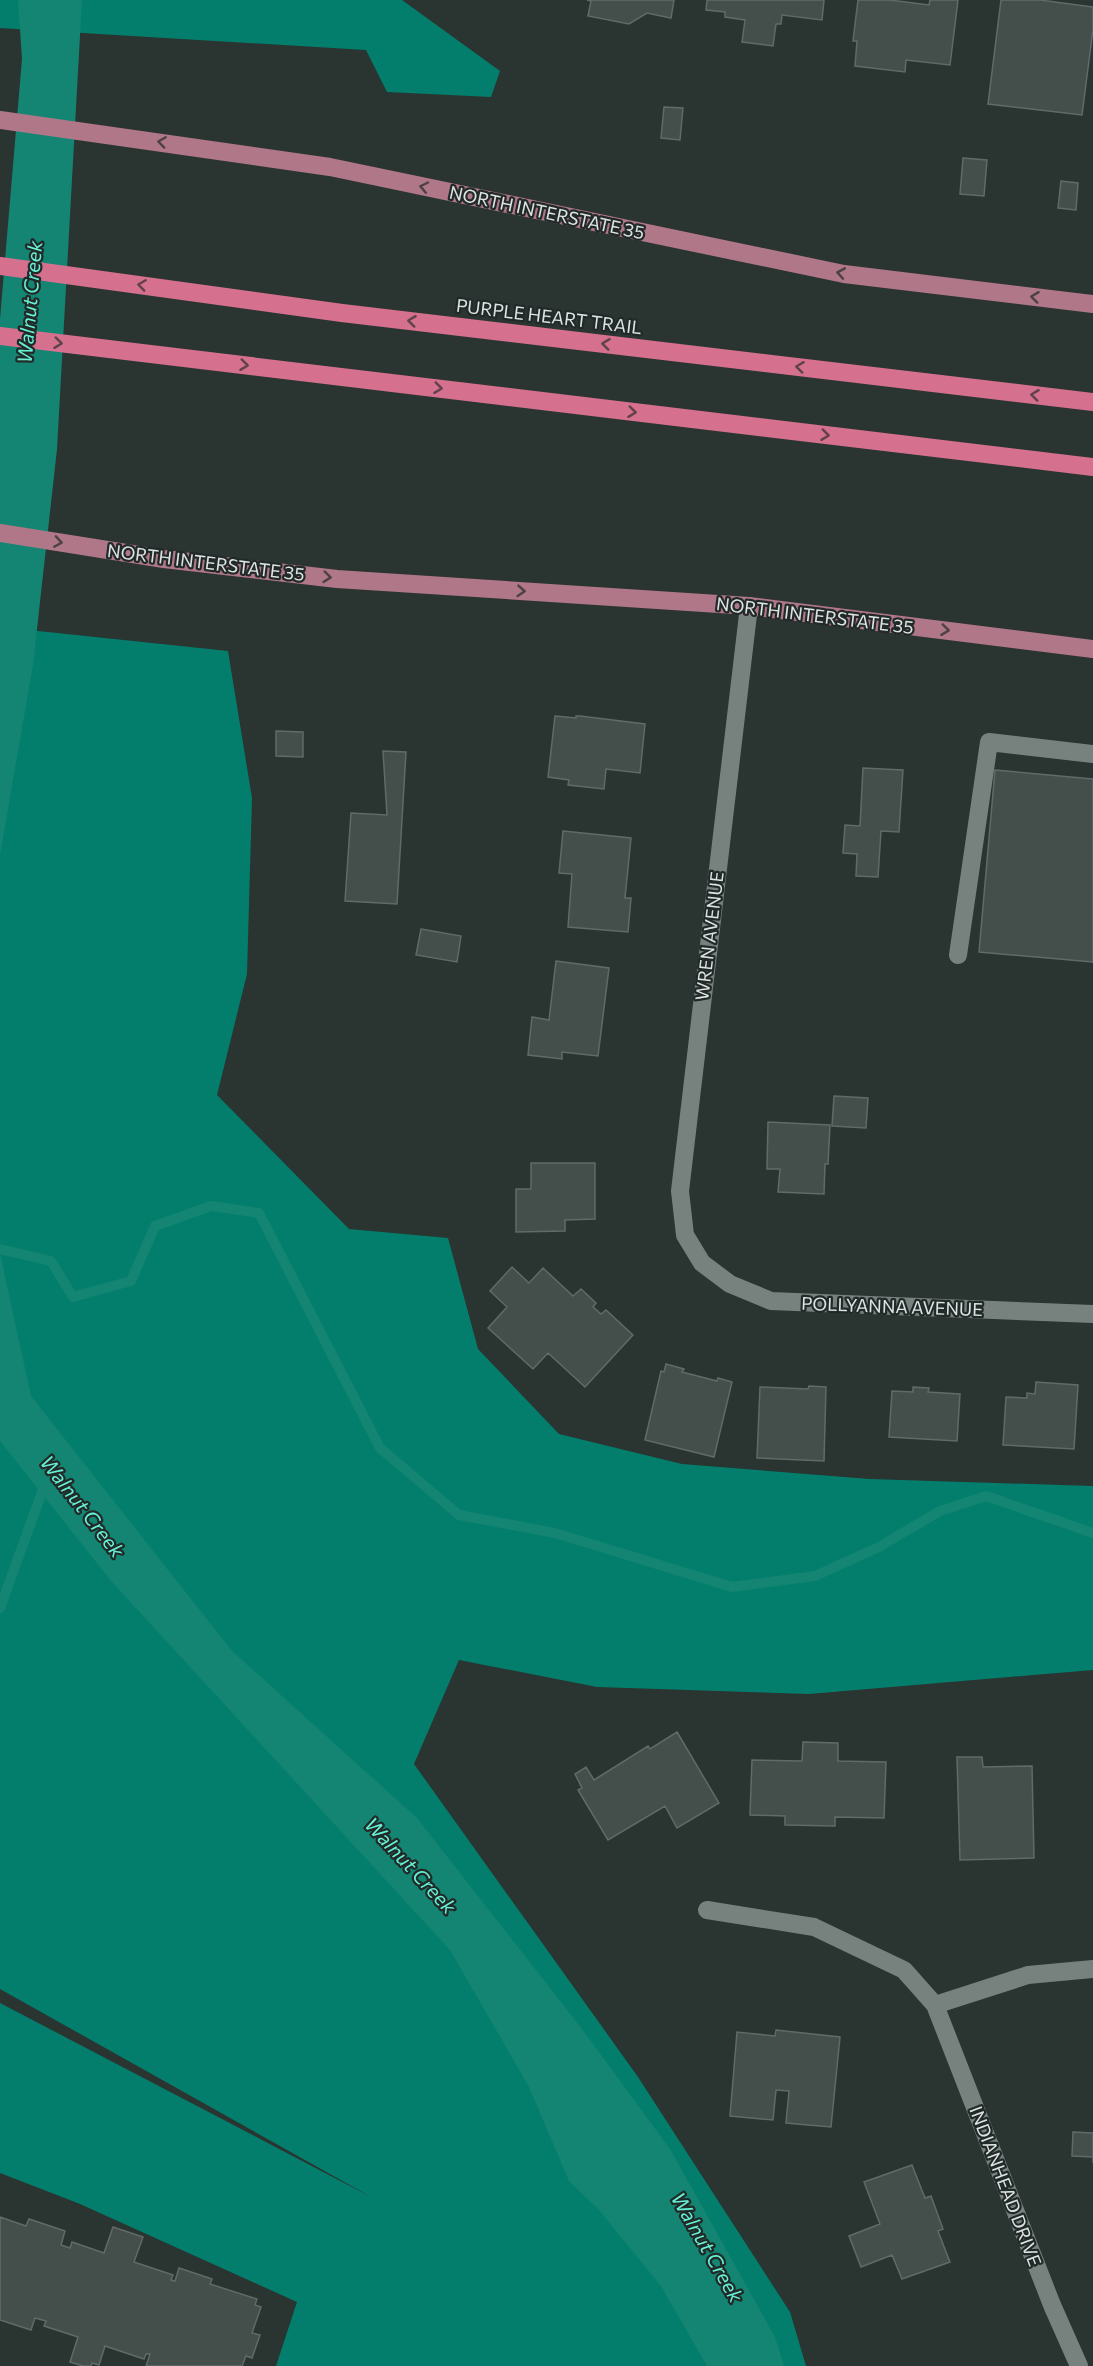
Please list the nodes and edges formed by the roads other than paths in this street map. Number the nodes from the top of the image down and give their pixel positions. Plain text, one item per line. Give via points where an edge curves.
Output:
1 (0, 120) edge
2 (0, 266) edge
3 (1093, 304) edge
4 (0, 336) edge
5 (1093, 402) edge
6 (1093, 467) edge
7 (0, 533) edge
8 (749, 606) junction
9 (1093, 649) edge
10 (1093, 754) edge
11 (958, 955) dead end
12 (702, 1263) joint
13 (1093, 1314) edge
14 (707, 1910) dead end
15 (1093, 1969) edge
16 (935, 2005) junction
17 (1079, 2366) edge

3 -> 1 main road, NORTH INTERSTATE 35 via 844,273 330,168
5 -> 2 highway, PURPLE HEART TRAIL via 342,313
4 -> 6 highway
7 -> 8 main road, NORTH INTERSTATE 35 via 164,559 336,579
8 -> 9 main road, NORTH INTERSTATE 35
8 - 12 street, WREN AVENUE via 680,1191 685,1235
10 - 11 street via 989,742
12 - 13 street, POLLYANNA AVENUE via 730,1284 771,1301
14 - 16 street via 814,1927 904,1970
15 - 16 street via 1028,1975
16 - 17 street, INDIANHEAD DRIVE

